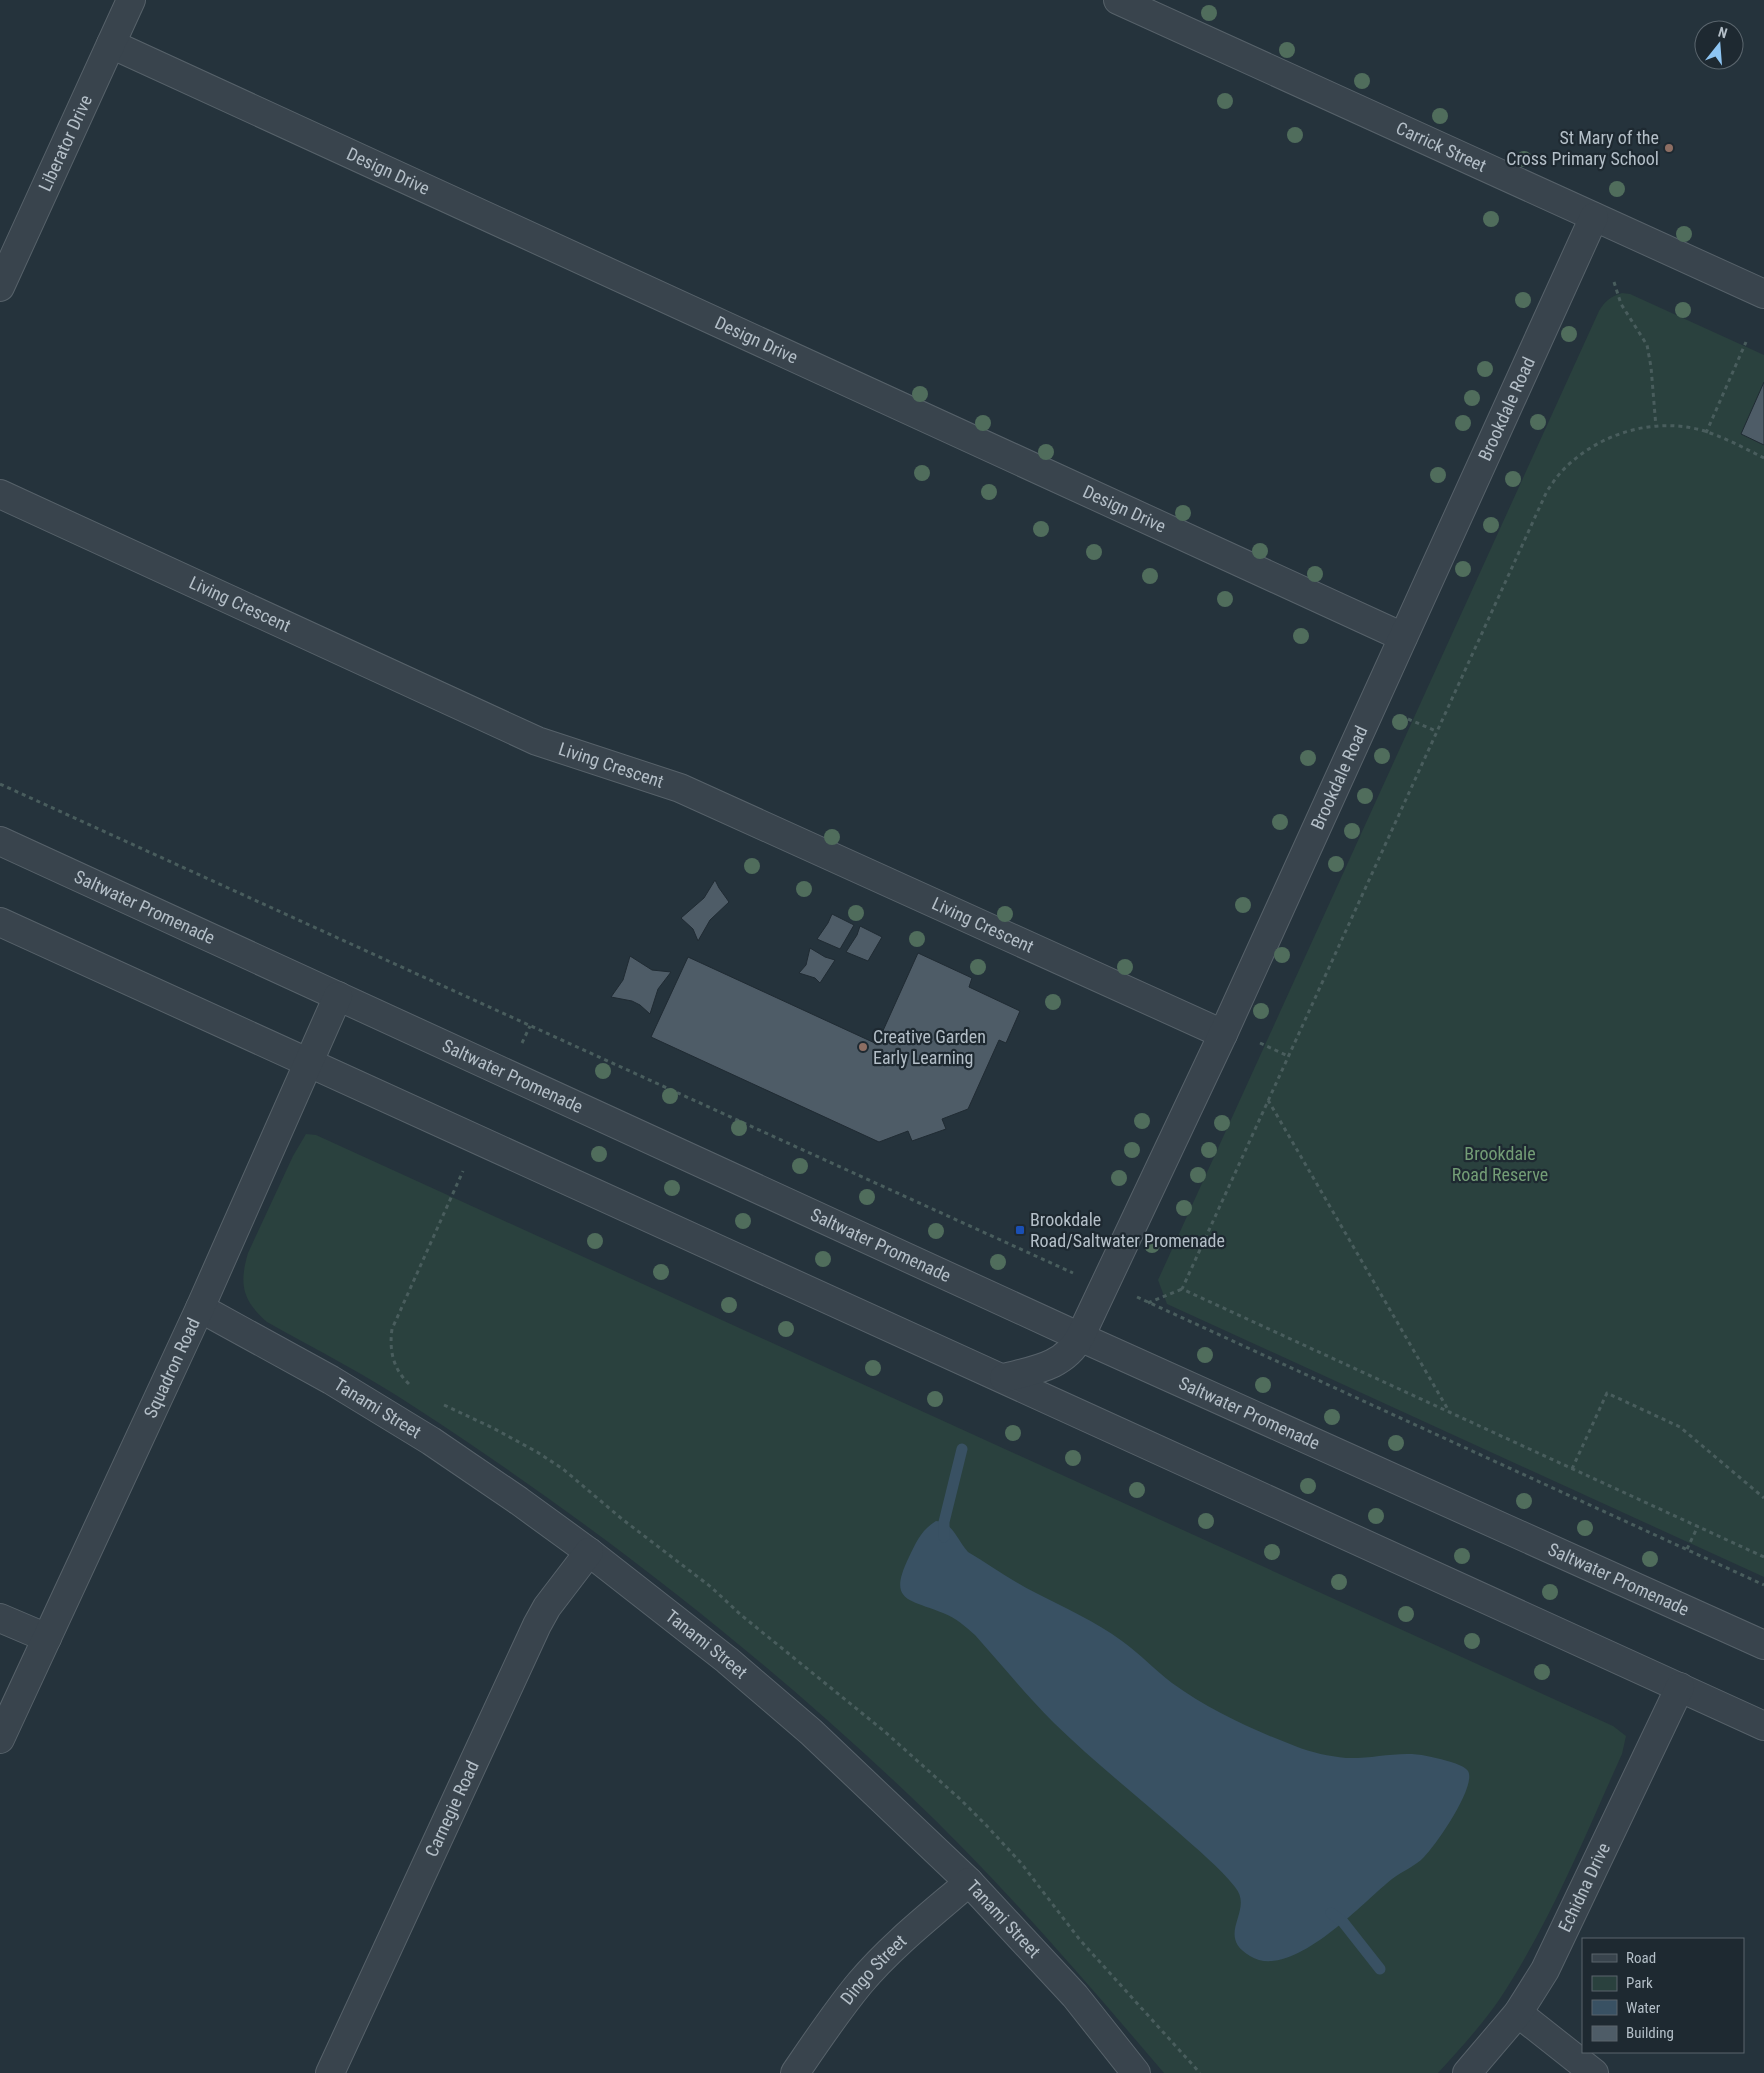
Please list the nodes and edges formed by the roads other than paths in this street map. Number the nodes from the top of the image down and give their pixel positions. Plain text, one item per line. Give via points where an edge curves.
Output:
1 (131, 0) edge
2 (1118, 0) edge
3 (111, 44) junction
4 (1594, 217) junction
5 (0, 287) edge
6 (1764, 294) edge
7 (0, 494) edge
8 (1403, 637) junction
9 (0, 841) edge
10 (0, 922) edge
11 (338, 996) junction
12 (1223, 1034) junction
13 (308, 1064) junction
14 (200, 1308) junction
15 (1080, 1337) junction
16 (1004, 1378) junction
17 (589, 1552) junction
18 (0, 1618) edge
19 (47, 1638) junction
20 (1764, 1645) edge
21 (1680, 1687) junction
22 (1764, 1726) edge
23 (0, 1739) edge
24 (969, 1882) junction
25 (1518, 2013) junction
26 (330, 2073) edge
27 (795, 2073) edge
28 (1136, 2073) edge
29 (1467, 2073) edge
30 (1594, 2073) edge

1 - 3 street, Liberator Drive
2 - 4 street, Carrick Street
3 - 5 street, Liberator Drive
3 - 8 street, Design Drive
4 - 6 street, Carrick Street
4 - 8 street, Brookdale Road
7 - 12 street, Living Crescent via 537,741 680,788
8 - 12 street, Brookdale Road
9 - 11 street, Saltwater Promenade
10 - 13 street
11 - 13 street, Squadron Road
11 - 15 street, Saltwater Promenade
12 - 15 street, Brookdale Road
13 - 14 street, Squadron Road
13 - 16 street
14 - 17 street, Tanami Street via 331,1380 431,1441
14 - 19 street, Squadron Road
15 - 16 street, Brookdale Road via 1074,1349 1050,1366
15 - 20 street, Saltwater Promenade
16 - 21 street
17 - 24 street, Tanami Street via 727,1660 790,1714
17 - 26 street, Carnegie Road via 537,1625
18 - 19 street
19 - 23 street, Squadron Road
21 - 22 street
21 - 25 street, Echidna Drive via 1545,1970
24 - 27 street, Dingo Street via 900,1942 861,1982
24 - 28 street, Tanami Street via 1075,1996
25 - 29 street, Echidna Drive
25 - 30 street

